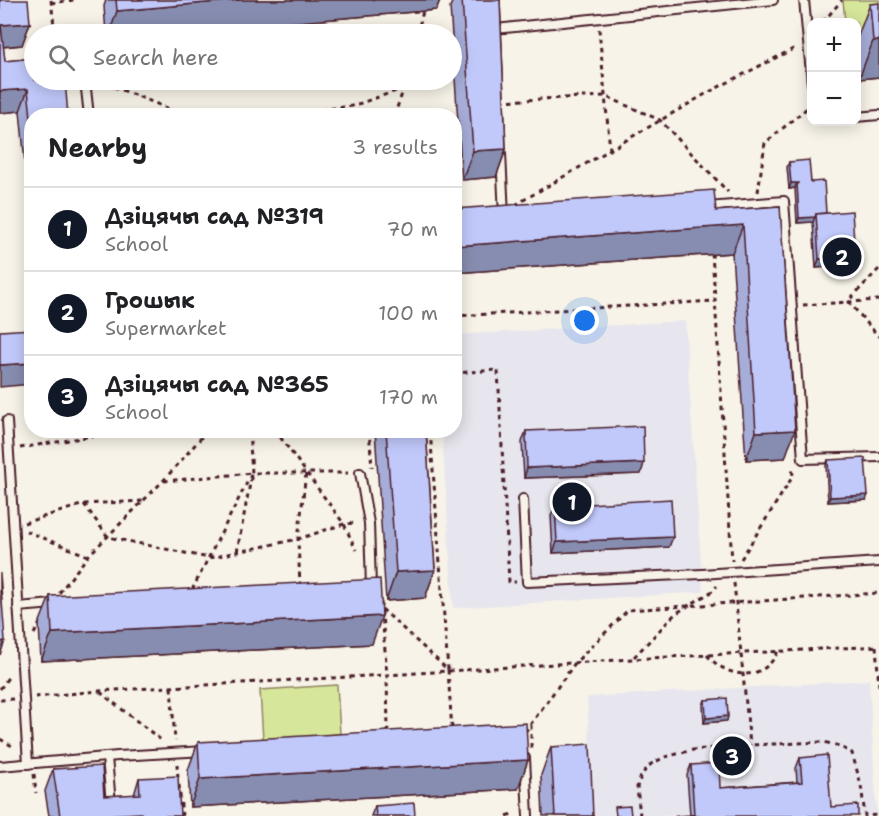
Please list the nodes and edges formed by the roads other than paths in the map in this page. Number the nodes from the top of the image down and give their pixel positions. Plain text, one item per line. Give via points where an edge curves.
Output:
1 (773, 0) edge
2 (804, 0) edge
3 (495, 20) edge
4 (495, 29) junction
5 (496, 39) edge
6 (811, 72) edge
7 (86, 90) edge
8 (88, 108) edge
9 (879, 115) edge
10 (861, 117) edge
11 (500, 146) edge
12 (699, 207) edge
13 (495, 224) edge
14 (7, 421) dead end
15 (879, 457) edge
16 (360, 473) road end
17 (523, 499) dead end
18 (879, 562) edge
19 (360, 587) edge
20 (61, 604) edge
21 (18, 607) junction
22 (524, 733) edge
23 (211, 750) edge
24 (106, 758) junction
25 (28, 764) junction
26 (0, 766) edge
27 (111, 808) edge
28 (528, 816) edge

1 - 4 lane
2 - 6 lane
3 - 4 lane
4 - 5 lane
7 - 8 lane
9 - 10 lane
11 - 13 lane via 505,223
12 - 15 lane via 784,201 803,459
14 - 21 lane
16 - 19 lane via 369,523 372,587
17 - 18 lane via 527,582
20 - 21 lane
21 - 25 lane
22 - 28 lane via 528,743
23 - 24 lane
24 - 25 lane
24 - 27 lane
25 - 26 lane

